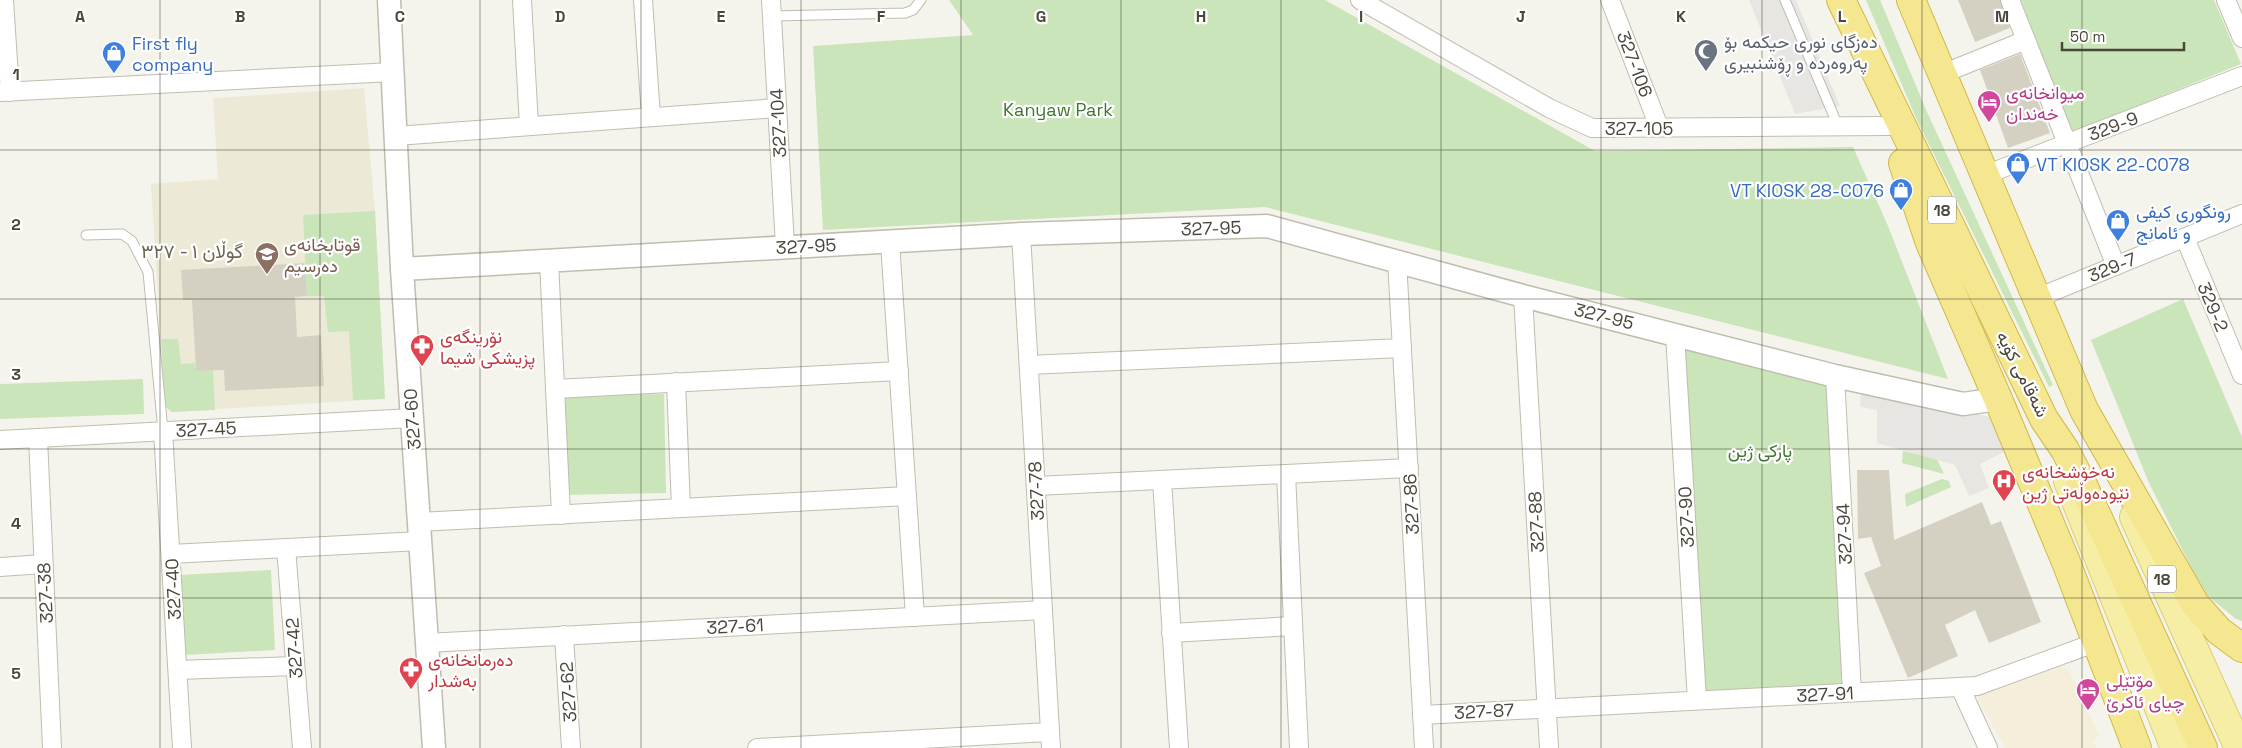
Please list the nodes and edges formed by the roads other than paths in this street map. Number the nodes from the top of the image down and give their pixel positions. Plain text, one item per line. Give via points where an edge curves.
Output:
1 (4, 0) edge
2 (389, 0) edge
3 (522, 0) edge
4 (643, 0) edge
5 (921, 0) edge
6 (1360, 0) edge
7 (1610, 0) edge
8 (1785, 0) edge
9 (1841, 0) edge
10 (1910, 0) edge
11 (2010, 0) edge
12 (2226, 0) edge
13 (772, 8) edge
14 (1853, 28) junction
15 (2242, 38) edge
16 (2026, 40) junction
17 (393, 72) junction
18 (1942, 74) junction
19 (2242, 76) edge
20 (5, 92) edge
21 (777, 108) junction
22 (650, 117) junction
23 (529, 126) junction
24 (1838, 126) junction
25 (1890, 126) junction
26 (1660, 128) junction
27 (396, 136) junction
28 (2068, 143) junction
29 (1985, 175) junction
30 (2242, 214) edge
31 (1021, 234) junction
32 (86, 235) dead end
33 (2185, 238) junction
34 (890, 242) junction
35 (785, 246) junction
36 (1397, 260) junction
37 (549, 261) junction
38 (2116, 266) junction
39 (402, 269) junction
40 (1523, 296) junction
41 (2037, 298) junction
42 (1675, 334) junction
43 (1402, 348) junction
44 (2237, 348) edge
45 (1029, 365) junction
46 (899, 371) junction
47 (2242, 375) edge
48 (1835, 376) junction
49 (676, 382) junction
50 (555, 389) junction
51 (1998, 398) junction
52 (2084, 410) junction
53 (412, 418) junction
54 (2044, 419) junction
55 (163, 431) junction
56 (38, 438) junction
57 (0, 440) edge
58 (1409, 468) junction
59 (1286, 474) junction
60 (1162, 480) junction
61 (1036, 486) junction
62 (907, 496) junction
63 (681, 508) junction
64 (561, 514) junction
65 (420, 532) junction
66 (286, 548) junction
67 (171, 554) junction
68 (43, 564) junction
69 (0, 567) edge
70 (1043, 610) junction
71 (916, 617) junction
72 (1293, 626) junction
73 (1171, 633) junction
74 (564, 636) junction
75 (2097, 642) junction
76 (427, 643) junction
77 (2242, 648) edge
78 (295, 666) junction
79 (178, 670) junction
80 (1960, 687) junction
81 (1852, 692) junction
82 (1697, 700) junction
83 (1546, 708) junction
84 (1422, 715) junction
85 (1050, 740) edge
86 (917, 744) edge
87 (796, 747) edge
88 (52, 748) edge
89 (182, 748) edge
90 (302, 748) edge
91 (434, 748) edge
92 (571, 748) edge
93 (757, 748) edge
94 (1179, 748) edge
95 (1299, 748) edge
96 (1424, 748) edge
97 (1549, 748) edge
98 (1988, 748) edge
99 (2137, 748) edge
100 (2175, 748) edge
101 (2203, 748) edge
102 (2239, 748) edge

1 - 20 street
2 - 17 street, 327-60
3 - 23 street
4 - 22 street
5 - 13 lane via 906,13
6 - 26 street, 327-105 via 1549,108 1592,128
7 - 26 street, 327-106
8 - 24 lane
9 - 14 highway, شەقامی کۆیە / 18
10 - 18 highway, 18
11 - 16 street
12 - 15 street
13 - 21 street, 327-104
14 - 25 highway
14 - 54 highway, شەقامی کۆیە / 18
16 - 18 street
16 - 28 street
17 - 20 street
17 - 27 street, 327-60
18 - 29 highway, 18
19 - 28 street, 329-9
21 - 22 street
21 - 35 street, 327-104
22 - 23 street
23 - 27 street
24 - 25 street, 327-105
24 - 26 street, 327-105
25 - 51 highway via 1930,243
27 - 39 street, 327-60
28 - 29 street, 329-9
28 - 38 street
29 - 41 highway, 18
30 - 33 street, 329-7
31 - 34 street, 327-95
31 - 36 street, 327-95 via 1267,226
31 - 45 street, 327-78
32 - 55 lane via 122,234 132,241 148,272
33 - 38 street, 329-7
33 - 44 street, 329-2
34 - 35 street, 327-95
34 - 46 street
35 - 37 street, 327-95
36 - 40 street, 327-95
36 - 43 street, 327-86
37 - 39 street, 327-95
37 - 50 street
38 - 41 street, 329-7
39 - 53 street, 327-60
40 - 42 street, 327-95
40 - 83 street, 327-88
41 - 52 highway, 18
42 - 48 street, 327-95
42 - 82 street, 327-90
43 - 45 street
43 - 58 street, 327-86
44 - 47 street, 329-2
45 - 61 street, 327-78
46 - 49 street
46 - 62 street
48 - 51 street, 327-95 via 1963,404
48 - 81 street, 327-94
49 - 50 street
49 - 63 street
50 - 64 street
51 - 75 highway
52 - 77 highway via 2195,604 2218,631
52 - 102 main road, 18
53 - 55 street, 327-45
53 - 65 street, 327-60
54 - 100 main road
54 - 101 highway, شەقامی کۆیە / 18 via 2083,485
55 - 56 street, 327-45
55 - 67 street, 327-40
56 - 57 street, 327-45
56 - 68 street, 327-38
58 - 59 street
58 - 84 street, 327-86
59 - 60 street
59 - 72 street
60 - 61 street
60 - 73 street
61 - 70 street, 327-78
62 - 63 street
62 - 71 street
63 - 64 street
64 - 65 street
65 - 66 street
65 - 76 street, 327-60
66 - 67 street
66 - 78 street, 327-42
67 - 79 street, 327-40
68 - 69 street
68 - 88 street, 327-38
70 - 71 street, 327-61
70 - 85 street, 327-78
71 - 74 street, 327-61
72 - 73 street
72 - 95 street
73 - 94 street
74 - 76 street, 327-61
74 - 92 street, 327-62
75 - 80 street, 327-91 via 1977,686
75 - 99 highway
76 - 91 street, 327-60
78 - 79 street
78 - 90 street, 327-42
79 - 89 street, 327-40
80 - 81 street, 327-91
80 - 98 street
81 - 82 street, 327-91
82 - 83 street, 327-91
83 - 84 street, 327-87
83 - 97 street, 327-88
84 - 96 street, 327-86
85 - 86 street
86 - 87 street
87 - 93 street

